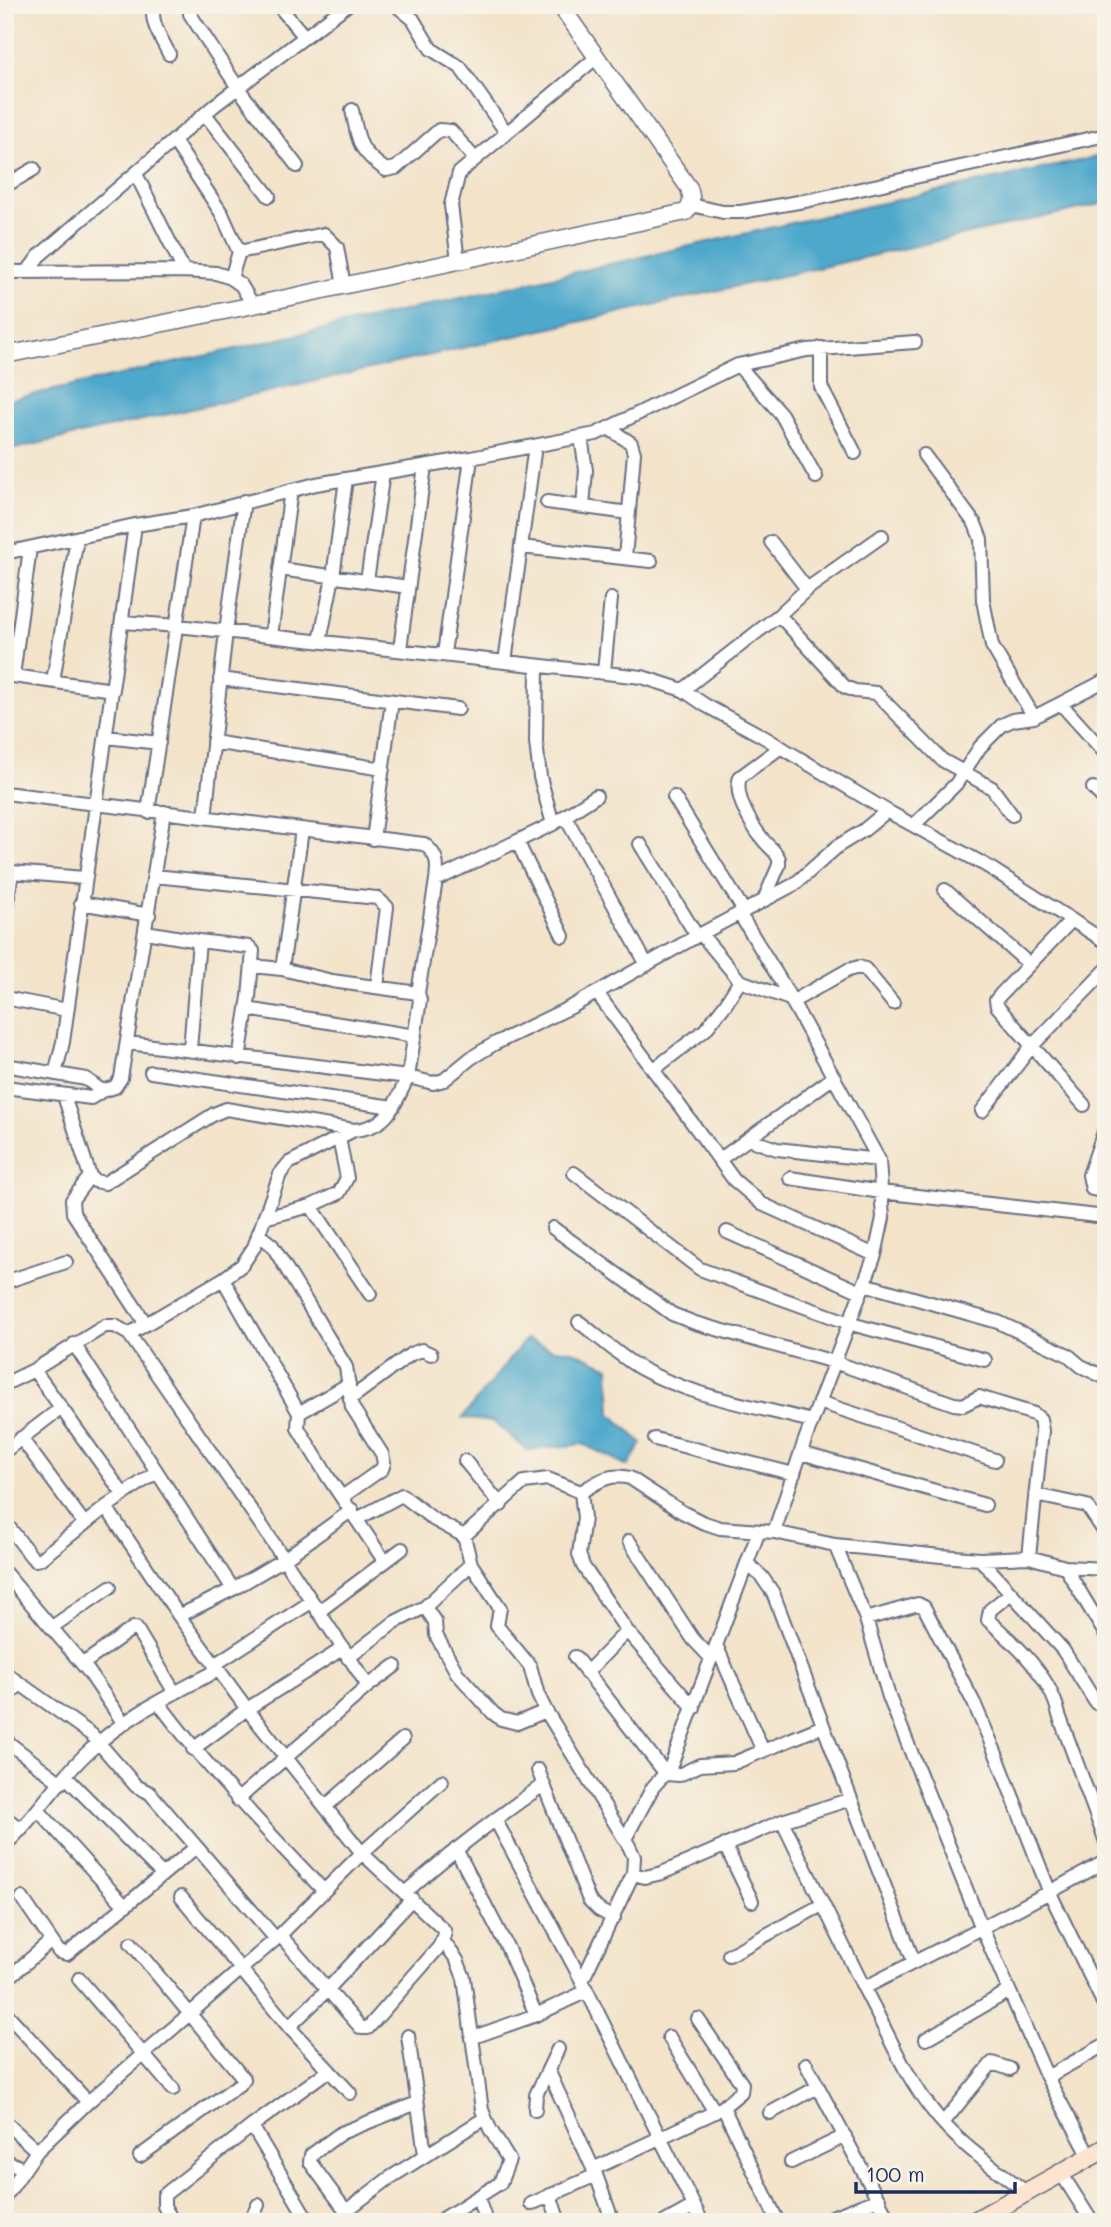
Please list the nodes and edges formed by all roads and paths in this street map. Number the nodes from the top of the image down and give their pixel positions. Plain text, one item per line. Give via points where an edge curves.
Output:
1 (153, 5) edge
2 (278, 5) edge
3 (347, 5) edge
4 (396, 5) edge
5 (561, 5) edge
6 (190, 14) dead end
7 (305, 37) junction
8 (169, 54) dead end
9 (597, 57) junction
10 (238, 88) junction
11 (352, 110) dead end
12 (205, 114) junction
13 (506, 132) junction
14 (1106, 135) edge
15 (174, 141) junction
16 (475, 159) junction
17 (297, 166) dead end
18 (34, 169) dead end
19 (136, 174) junction
20 (5, 186) edge
21 (269, 196) dead end
22 (691, 205) junction
23 (239, 252) junction
24 (458, 261) junction
25 (27, 271) junction
26 (184, 271) junction
27 (5, 272) edge
28 (231, 278) junction
29 (344, 286) junction
30 (253, 305) junction
31 (915, 342) dead end
32 (821, 348) junction
33 (5, 355) edge
34 (738, 365) junction
35 (608, 428) junction
36 (581, 437) junction
37 (535, 446) junction
38 (855, 453) dead end
39 (924, 455) dead end
40 (471, 458) junction
41 (425, 466) junction
42 (383, 473) junction
43 (816, 477) dead end
44 (346, 479) junction
45 (291, 490) junction
46 (244, 501) junction
47 (547, 502) dead end
48 (583, 507) junction
49 (629, 513) junction
50 (193, 516) junction
51 (135, 525) junction
52 (882, 536) dead end
53 (77, 538) junction
54 (771, 542) dead end
55 (521, 547) junction
56 (30, 548) junction
57 (5, 553) edge
58 (625, 558) junction
59 (652, 561) dead end
60 (280, 569) junction
61 (333, 577) junction
62 (367, 581) junction
63 (408, 587) junction
64 (807, 589) junction
65 (611, 599) dead end
66 (779, 614) junction
67 (123, 622) junction
68 (178, 626) junction
69 (226, 631) junction
70 (271, 636) junction
71 (320, 641) junction
72 (400, 649) junction
73 (444, 654) junction
74 (505, 662) junction
75 (537, 666) junction
76 (604, 672) junction
77 (9, 675) edge
78 (220, 679) junction
79 (1106, 680) edge
80 (53, 681) junction
81 (113, 690) junction
82 (683, 690) junction
83 (393, 701) junction
84 (1061, 704) junction
85 (458, 709) dead end
86 (1034, 717) junction
87 (106, 737) junction
88 (213, 742) junction
89 (159, 743) junction
90 (781, 747) junction
91 (1106, 754) edge
92 (383, 769) junction
93 (965, 773) junction
94 (1093, 788) dead end
95 (5, 793) edge
96 (596, 796) dead end
97 (674, 797) dead end
98 (1106, 801) edge
99 (97, 804) junction
100 (887, 811) junction
101 (148, 812) junction
102 (164, 812) junction
103 (1012, 815) dead end
104 (205, 817) junction
105 (566, 818) junction
106 (554, 824) junction
107 (914, 825) junction
108 (302, 830) junction
109 (373, 839) junction
110 (518, 843) junction
111 (640, 844) dead end
112 (8, 872) edge
113 (154, 876) junction
114 (84, 878) junction
115 (436, 880) junction
116 (293, 889) junction
117 (945, 890) dead end
118 (764, 900) junction
119 (81, 903) junction
120 (742, 912) junction
121 (149, 915) junction
122 (5, 918) edge
123 (1072, 920) junction
124 (146, 932) junction
125 (699, 935) junction
126 (563, 936) dead end
127 (199, 941) junction
128 (1106, 942) edge
129 (1028, 964) junction
130 (647, 965) junction
131 (252, 966) junction
132 (282, 969) junction
133 (1106, 970) edge
134 (740, 981) junction
135 (377, 987) junction
136 (418, 993) junction
137 (597, 993) junction
138 (5, 998) edge
139 (791, 1001) junction
140 (893, 1003) dead end
141 (247, 1009) junction
142 (67, 1010) junction
143 (415, 1036) junction
144 (128, 1044) junction
145 (1031, 1047) junction
146 (190, 1049) junction
147 (239, 1058) junction
148 (5, 1065) edge
149 (653, 1070) junction
150 (151, 1072) dead end
151 (55, 1074) junction
152 (408, 1077) junction
153 (834, 1077) junction
154 (5, 1087) edge
155 (102, 1091) junction
156 (64, 1096) junction
157 (1084, 1105) dead end
158 (393, 1107) junction
159 (982, 1111) dead end
160 (1106, 1126) edge
161 (354, 1130) junction
162 (339, 1138) junction
163 (748, 1139) junction
164 (719, 1160) junction
165 (879, 1160) junction
166 (575, 1173) dead end
167 (90, 1176) junction
168 (790, 1178) dead end
169 (881, 1192) junction
170 (1106, 1192) edge
171 (311, 1206) junction
172 (1106, 1217) edge
173 (264, 1218) junction
174 (553, 1228) dead end
175 (727, 1231) dead end
176 (258, 1234) junction
177 (875, 1255) junction
178 (66, 1262) dead end
179 (223, 1279) junction
180 (5, 1282) edge
181 (862, 1288) junction
182 (370, 1294) dead end
183 (579, 1322) dead end
184 (849, 1323) junction
185 (146, 1324) junction
186 (129, 1334) junction
187 (74, 1344) junction
188 (431, 1354) dead end
189 (985, 1360) dead end
190 (834, 1362) junction
191 (34, 1370) junction
192 (1106, 1378) edge
193 (5, 1384) edge
194 (349, 1384) junction
195 (349, 1399) junction
196 (819, 1402) junction
197 (61, 1408) junction
198 (299, 1413) junction
199 (812, 1421) junction
200 (21, 1438) junction
201 (655, 1439) dead end
202 (5, 1451) edge
203 (800, 1453) junction
204 (995, 1460) dead end
205 (465, 1461) dead end
206 (156, 1472) junction
207 (794, 1474) junction
208 (581, 1492) junction
209 (123, 1494) junction
210 (1036, 1495) junction
211 (342, 1497) junction
212 (501, 1505) junction
213 (985, 1505) dead end
214 (106, 1507) junction
215 (354, 1515) junction
216 (5, 1522) edge
217 (84, 1523) junction
218 (759, 1531) junction
219 (774, 1532) junction
220 (1106, 1534) edge
221 (464, 1536) junction
222 (629, 1541) dead end
223 (835, 1545) junction
224 (402, 1549) dead end
225 (1029, 1557) junction
226 (284, 1559) junction
227 (980, 1559) junction
228 (385, 1562) junction
229 (747, 1563) junction
230 (471, 1564) junction
231 (1065, 1567) junction
232 (1106, 1569) edge
233 (5, 1573) edge
234 (110, 1587) dead end
235 (233, 1589) junction
236 (1011, 1593) junction
237 (315, 1607) junction
238 (425, 1607) junction
239 (179, 1616) junction
240 (866, 1619) junction
241 (52, 1627) junction
242 (627, 1632) junction
243 (1106, 1635) edge
244 (713, 1651) junction
245 (345, 1653) junction
246 (575, 1657) dead end
247 (83, 1664) junction
248 (395, 1666) dead end
249 (216, 1668) junction
250 (586, 1672) junction
251 (5, 1673) edge
252 (20, 1684) junction
253 (368, 1686) junction
254 (175, 1693) junction
255 (5, 1698) edge
256 (158, 1702) junction
257 (1096, 1703) dead end
258 (694, 1707) junction
259 (247, 1709) junction
260 (546, 1711) junction
261 (124, 1724) junction
262 (823, 1726) junction
263 (403, 1739) dead end
264 (5, 1741) edge
265 (99, 1742) junction
266 (193, 1749) junction
267 (763, 1751) junction
268 (285, 1758) junction
269 (538, 1770) dead end
270 (666, 1774) junction
271 (64, 1780) junction
272 (442, 1781) dead end
273 (543, 1785) junction
274 (851, 1799) junction
275 (237, 1800) junction
276 (325, 1807) junction
277 (39, 1811) junction
278 (5, 1817) edge
279 (495, 1819) junction
280 (782, 1821) junction
281 (21, 1830) junction
282 (625, 1839) junction
283 (1106, 1841) edge
284 (5, 1845) edge
285 (725, 1845) junction
286 (196, 1847) junction
287 (456, 1849) junction
288 (362, 1853) junction
289 (1106, 1861) edge
290 (162, 1874) junction
291 (633, 1874) junction
292 (324, 1891) junction
293 (1050, 1893) junction
294 (409, 1896) junction
295 (181, 1897) dead end
296 (22, 1898) dead end
297 (752, 1901) dead end
298 (124, 1905) junction
299 (822, 1905) junction
300 (614, 1918) junction
301 (981, 1926) junction
302 (278, 1937) junction
303 (51, 1941) junction
304 (443, 1941) junction
305 (131, 1943) dead end
306 (729, 1955) dead end
307 (914, 1962) junction
308 (241, 1968) junction
309 (79, 1979) dead end
310 (5, 1981) edge
311 (585, 1986) junction
312 (864, 1988) junction
313 (328, 1989) junction
314 (1009, 1991) junction
315 (1106, 2009) edge
316 (5, 2012) edge
317 (189, 2014) junction
318 (536, 2014) junction
319 (698, 2019) dead end
320 (289, 2027) junction
321 (408, 2036) dead end
322 (669, 2037) dead end
323 (471, 2038) junction
324 (926, 2039) dead end
325 (1106, 2044) edge
326 (558, 2049) dead end
327 (144, 2053) junction
328 (806, 2064) dead end
329 (1010, 2069) dead end
330 (329, 2070) junction
331 (549, 2072) junction
332 (1048, 2077) junction
333 (818, 2087) junction
334 (173, 2089) dead end
335 (350, 2093) dead end
336 (88, 2102) junction
337 (417, 2103) junction
338 (719, 2109) junction
339 (535, 2110) dead end
340 (770, 2113) dead end
341 (485, 2118) junction
342 (5, 2122) edge
343 (943, 2123) junction
344 (252, 2126) junction
345 (845, 2136) junction
346 (660, 2137) junction
347 (1106, 2148) edge
348 (37, 2151) junction
349 (425, 2154) junction
350 (140, 2156) dead end
351 (1090, 2157) junction
352 (5, 2160) edge
353 (791, 2162) dead end
354 (23, 2169) junction
355 (594, 2172) junction
356 (1061, 2173) junction
357 (1027, 2193) junction
358 (551, 2194) junction
359 (5, 2197) edge
360 (478, 2198) junction
361 (879, 2199) junction
362 (531, 2204) dead end
363 (258, 2205) dead end
364 (694, 2206) junction
365 (346, 2211) junction
366 (829, 2218) dead end
367 (173, 2222) edge
368 (250, 2222) edge
369 (309, 2222) edge
370 (354, 2222) edge
371 (438, 2222) edge
372 (486, 2222) edge
373 (559, 2222) edge
374 (613, 2222) edge
375 (666, 2222) edge
376 (702, 2222) edge
377 (778, 2222) edge
378 (890, 2222) edge
379 (973, 2222) edge
380 (1092, 2222) edge

1 - 8 street via 155,24
2 - 7 street
3 - 7 street
4 - 13 street via 412,19 430,49 460,67
5 - 9 street
6 - 10 street
7 - 10 street
9 - 13 street
9 - 22 street via 689,188
10 - 12 street
10 - 17 street
11 - 16 street via 363,151 386,170 397,168 439,130 446,129
12 - 15 street
12 - 21 street
13 - 16 street
14 - 22 street via 741,212
15 - 19 street
15 - 23 street via 222,214
16 - 24 street via 458,173 452,194
18 - 20 street
19 - 25 street
19 - 26 street
22 - 24 street via 686,212
23 - 28 street
23 - 29 street via 324,234 337,247
24 - 29 street
25 - 26 street
25 - 27 street
26 - 28 street
28 - 30 street
29 - 30 street
30 - 33 street
31 - 32 street
32 - 34 street
32 - 38 street via 821,387
34 - 35 street
34 - 43 street via 781,414
35 - 36 street
35 - 49 street via 631,443 634,453
36 - 37 street
36 - 48 street via 586,470
37 - 40 street
37 - 55 street
39 - 86 street via 982,539 983,600 992,646
40 - 41 street
40 - 73 street
41 - 42 street
41 - 63 street
42 - 44 street
42 - 62 street
44 - 45 street
44 - 61 street
45 - 46 street
45 - 60 street
46 - 50 street
46 - 69 street
47 - 48 street
48 - 49 street
49 - 58 street
50 - 51 street
50 - 68 street
51 - 53 street
51 - 67 street
52 - 64 street
53 - 56 street
53 - 80 street
54 - 64 street
55 - 58 street
55 - 74 street
56 - 57 street
56 - 77 street
58 - 59 street
60 - 61 street
60 - 70 street
61 - 62 street
61 - 71 street
62 - 63 street
63 - 72 street
64 - 66 street
65 - 76 street
66 - 82 street
66 - 93 street via 845,687 876,693 942,760
67 - 68 street
67 - 81 street
68 - 69 street
68 - 89 street
69 - 70 street
69 - 78 street
70 - 71 street
71 - 72 street
72 - 73 street
73 - 74 street
74 - 75 street
75 - 76 street
75 - 106 street via 536,742 540,777
76 - 82 street via 642,677
77 - 80 street
78 - 83 street
78 - 88 street
79 - 84 street
80 - 81 street
81 - 87 street
82 - 90 street
83 - 85 street
83 - 92 street
84 - 86 street
84 - 91 street
86 - 93 street via 1002,725 980,747
87 - 89 street
87 - 99 street
88 - 92 street
88 - 104 street
89 - 101 street
90 - 100 street
90 - 118 street via 738,782 748,815 779,859
92 - 109 street
93 - 103 street via 992,788
93 - 107 street
94 - 98 street
95 - 99 street
96 - 105 street
97 - 120 street
99 - 101 street
99 - 114 street
100 - 107 street
100 - 118 street via 796,884
101 - 102 street
102 - 104 street
102 - 113 street
104 - 108 street
105 - 106 street
105 - 130 street
106 - 110 street
107 - 123 street
108 - 109 street
108 - 116 street
109 - 115 street via 424,845 436,856
110 - 115 street
110 - 126 street
111 - 125 street
112 - 114 street
112 - 122 street
113 - 116 street
113 - 121 street
114 - 119 street
115 - 136 street
116 - 132 street
116 - 135 street via 377,898 385,903
117 - 129 street
118 - 120 street
119 - 121 street
119 - 142 street
120 - 125 street
120 - 139 street
121 - 124 street
123 - 128 street
123 - 129 street
124 - 127 street
124 - 144 street
125 - 130 street
125 - 134 street
127 - 131 street via 249,947
127 - 146 street
129 - 145 street via 996,1000 1001,1014
130 - 137 street
131 - 132 street
131 - 141 street
132 - 135 street
133 - 145 street
134 - 139 street
134 - 149 street via 705,1030
135 - 136 street
136 - 143 street
137 - 149 street
137 - 152 street via 494,1044 444,1080 433,1083
138 - 142 street
139 - 140 street via 859,967
139 - 153 street
141 - 143 street
141 - 147 street
142 - 151 street
143 - 152 street
144 - 146 street
144 - 155 street via 121,1078 116,1087
145 - 157 street
145 - 159 street
146 - 147 street
147 - 152 street
148 - 151 street
149 - 164 street
150 - 158 street
151 - 155 street via 86,1079
152 - 158 street
153 - 163 street
153 - 165 street
154 - 156 street
155 - 156 street via 91,1098
156 - 167 street
158 - 161 street via 380,1122
160 - 170 street via 1089,1175 1093,1189
161 - 162 street
161 - 167 street via 226,1109 105,1183
162 - 171 street via 347,1178 344,1188
162 - 173 street via 289,1163 280,1174
163 - 164 street
163 - 165 street via 777,1149
164 - 177 street via 734,1181 762,1204
165 - 169 street
166 - 184 street via 700,1269
167 - 185 street via 72,1200 73,1213
168 - 169 street
169 - 172 street
169 - 177 street via 883,1218
171 - 173 street
171 - 182 street
173 - 176 street
174 - 190 street via 672,1314
175 - 181 street
176 - 179 street via 242,1265
176 - 194 street via 272,1244 346,1367
177 - 181 street
178 - 180 street
179 - 185 street
179 - 198 street
181 - 184 street
181 - 192 street via 998,1322
183 - 199 street via 638,1367 664,1380
184 - 189 street
184 - 190 street
185 - 186 street
186 - 187 street via 105,1326
186 - 226 street
187 - 191 street
187 - 206 street
188 - 195 street via 422,1350 411,1354
190 - 196 street
190 - 210 street via 954,1404 979,1397 1034,1414 1042,1432
191 - 193 street
191 - 197 street
194 - 195 street
194 - 198 street
195 - 211 street via 384,1463
196 - 199 street
196 - 204 street
197 - 200 street
197 - 209 street
198 - 211 street via 298,1428
199 - 203 street
200 - 202 street
200 - 217 street
201 - 207 street
203 - 207 street
203 - 213 street
205 - 212 street
206 - 209 street
206 - 235 street
207 - 219 street
208 - 212 street via 548,1479 524,1482
208 - 218 street via 605,1479 630,1478 702,1522
208 - 242 street via 584,1518 579,1554
209 - 214 street
210 - 220 street via 1087,1506
210 - 225 street
211 - 215 street
212 - 221 street
214 - 217 street
214 - 239 street
215 - 221 street via 402,1495
215 - 226 street
215 - 228 street
216 - 217 street via 35,1560
218 - 219 street
218 - 229 street
219 - 223 street
221 - 230 street
222 - 244 street via 694,1639
223 - 227 street
223 - 240 street
224 - 228 street
225 - 227 street
225 - 231 street
226 - 235 street
226 - 237 street
227 - 236 street
228 - 237 street
229 - 244 street
229 - 262 street via 773,1593
230 - 238 street
230 - 260 street via 500,1608 496,1626 530,1666
231 - 232 street
231 - 243 street
233 - 241 street
234 - 241 street
235 - 239 street
236 - 257 street via 1063,1650
236 - 283 street via 990,1610 988,1620 1040,1674 1056,1700
237 - 245 street
237 - 249 street
238 - 245 street
238 - 260 street via 457,1673 493,1713 523,1723
239 - 249 street
240 - 293 street via 918,1604 924,1607 974,1703
240 - 301 street via 889,1697
241 - 247 street
242 - 250 street
242 - 258 street
244 - 258 street
244 - 267 street
245 - 253 street
245 - 259 street
246 - 250 street
247 - 254 street via 136,1628
247 - 261 street
248 - 253 street
249 - 254 street
249 - 259 street
250 - 270 street
251 - 252 street
252 - 255 street
252 - 265 street
253 - 268 street
254 - 256 street
256 - 261 street
256 - 266 street
258 - 270 street
259 - 266 street
259 - 268 street
260 - 282 street
261 - 265 street
262 - 267 street
262 - 274 street
263 - 276 street
264 - 271 street
265 - 271 street
265 - 286 street
266 - 275 street
267 - 270 street via 734,1763
268 - 275 street
268 - 276 street
269 - 273 street
270 - 282 street via 653,1787
271 - 277 street
271 - 290 street
272 - 288 street
273 - 279 street
273 - 300 street via 589,1900
274 - 280 street
274 - 307 street
275 - 292 street
276 - 288 street
277 - 281 street
277 - 298 street
278 - 281 street
279 - 287 street
279 - 311 street
280 - 285 street
280 - 299 street
281 - 284 street
282 - 291 street via 634,1857
285 - 291 street via 652,1876
285 - 297 street
286 - 290 street
286 - 302 street
287 - 294 street
287 - 318 street
288 - 292 street
288 - 294 street
289 - 293 street
290 - 298 street
291 - 300 street
292 - 302 street
293 - 301 street
293 - 315 street
294 - 304 street via 444,1930
294 - 313 street
295 - 308 street
296 - 303 street
298 - 303 street via 67,1954
299 - 306 street
299 - 312 street
300 - 311 street
301 - 307 street
301 - 314 street
302 - 308 street
302 - 313 street
303 - 310 street
304 - 313 street via 365,2030
304 - 323 street via 461,1969
305 - 317 street
307 - 312 street
308 - 317 street
308 - 320 street
309 - 327 street
311 - 318 street
311 - 346 street
312 - 343 street via 913,2082
313 - 320 street
314 - 324 street
314 - 332 street
316 - 336 street
317 - 327 street
317 - 350 street via 244,2079
318 - 323 street
319 - 338 street via 742,2084 741,2092
320 - 330 street
321 - 337 street
322 - 338 street
323 - 341 street
325 - 332 street
326 - 331 street
327 - 334 street
327 - 336 street
328 - 333 street
329 - 343 street via 992,2063
330 - 335 street
330 - 344 street
331 - 339 street via 536,2095
331 - 355 street
332 - 351 street
333 - 340 street
333 - 345 street
336 - 348 street
337 - 349 street
337 - 365 street via 341,2133 311,2155 310,2162
338 - 346 street
338 - 377 street
341 - 349 street
341 - 360 street via 509,2160 500,2183
342 - 348 street
343 - 357 street
344 - 367 street via 164,2195
344 - 369 street
345 - 353 street
345 - 361 street
346 - 355 street
346 - 364 street
347 - 351 main road
348 - 354 street
349 - 365 street
351 - 356 main road
352 - 354 street
354 - 359 street
355 - 358 street
355 - 374 street
356 - 357 main road
356 - 380 street
357 - 379 main road
358 - 362 street
358 - 373 street
360 - 371 street
360 - 372 street
361 - 366 street
361 - 378 street
363 - 368 street
364 - 375 street
364 - 376 street
365 - 370 street

